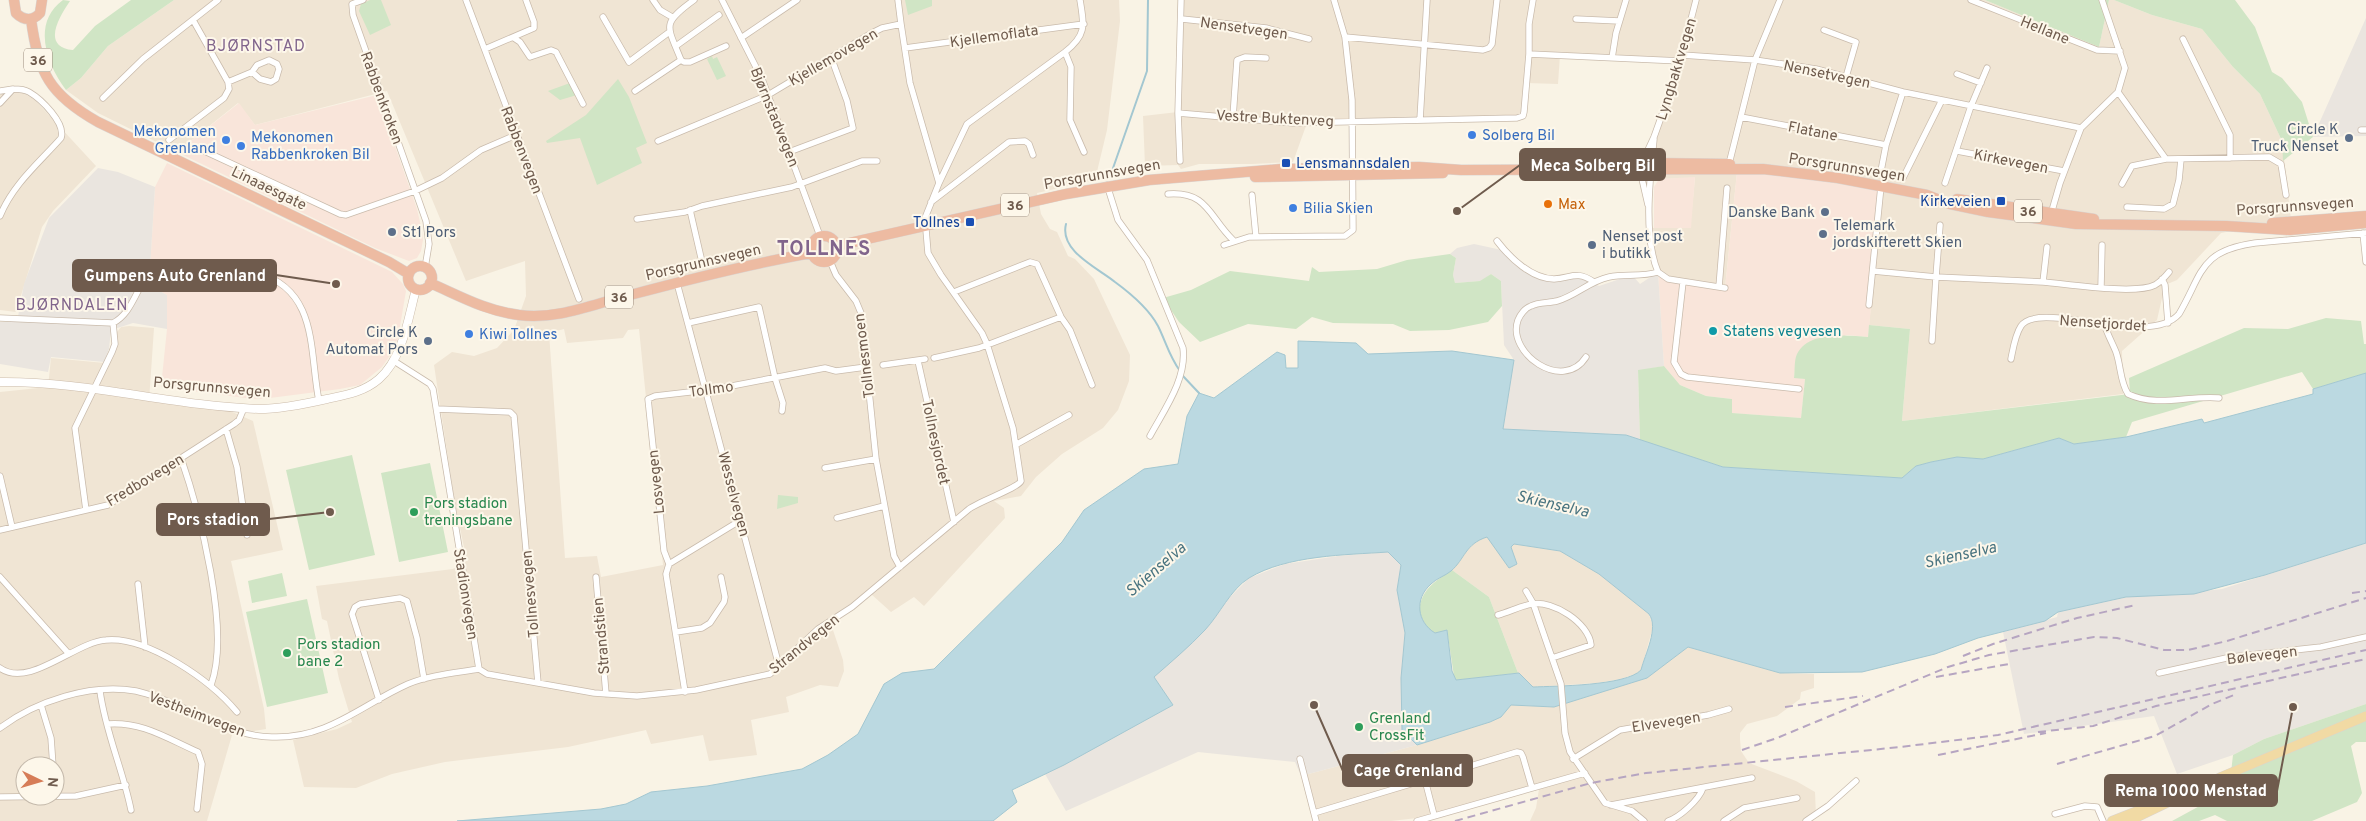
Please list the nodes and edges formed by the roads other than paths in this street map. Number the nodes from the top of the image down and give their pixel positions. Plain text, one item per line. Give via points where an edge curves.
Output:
1 (50, 0) edge
2 (218, 0) edge
3 (363, 0) edge
4 (474, 0) edge
5 (526, 0) edge
6 (653, 0) edge
7 (694, 0) edge
8 (722, 0) edge
9 (797, 0) edge
10 (898, 0) edge
11 (1080, 0) edge
12 (1181, 0) edge
13 (1334, 0) edge
14 (1427, 0) edge
15 (1497, 0) edge
16 (1533, 0) edge
17 (1626, 0) edge
18 (1696, 0) edge
19 (1780, 0) edge
20 (1971, 0) edge
21 (2102, 0) edge
22 (467, 1) edge
23 (13, 2) edge
24 (42, 5) edge
25 (719, 15) dead end
26 (602, 17) dead end
27 (672, 17) junction
28 (1576, 18) dead end
29 (31, 19) junction
30 (193, 20) junction
31 (1182, 20) junction
32 (1619, 21) junction
33 (901, 24) junction
34 (1084, 24) junction
35 (1824, 30) dead end
36 (668, 33) junction
37 (1345, 37) junction
38 (514, 38) junction
39 (741, 38) junction
40 (1309, 39) dead end
41 (2183, 40) dead end
42 (1424, 45) junction
43 (676, 46) junction
44 (726, 46) dead end
45 (905, 48) junction
46 (485, 49) junction
47 (2120, 51) junction
48 (1065, 52) junction
49 (1529, 54) junction
50 (832, 58) junction
51 (1266, 58) dead end
52 (1612, 58) junction
53 (1681, 58) junction
54 (681, 60) junction
55 (1756, 60) junction
56 (1987, 68) dead end
57 (252, 72) junction
58 (1956, 74) dead end
59 (1846, 77) junction
60 (228, 82) junction
61 (1981, 83) junction
62 (13, 89) junction
63 (0, 91) edge
64 (634, 91) dead end
65 (1903, 92) junction
66 (2118, 92) junction
67 (768, 95) junction
68 (102, 98) dead end
69 (1942, 100) junction
70 (0, 102) edge
71 (583, 104) dead end
72 (1971, 106) junction
73 (1178, 113) junction
74 (1741, 117) junction
75 (1233, 118) junction
76 (1420, 120) junction
77 (1353, 121) junction
78 (2081, 128) junction
79 (516, 135) junction
80 (1654, 137) junction
81 (169, 140) dead end
82 (658, 141) dead end
83 (1886, 145) junction
84 (200, 149) dead end
85 (1957, 151) junction
86 (789, 152) junction
87 (1084, 152) dead end
88 (1033, 156) dead end
89 (2230, 158) junction
90 (2166, 159) junction
91 (2180, 159) junction
92 (1730, 160) dead end
93 (877, 161) dead end
94 (1180, 161) dead end
95 (1647, 167) junction
96 (1881, 171) dead end
97 (1353, 172) junction
98 (2064, 172) junction
99 (1903, 178) dead end
100 (939, 183) junction
101 (1945, 183) dead end
102 (801, 184) junction
103 (2122, 184) dead end
104 (1107, 185) junction
105 (1881, 186) junction
106 (1727, 188) dead end
107 (416, 191) junction
108 (1168, 194) dead end
109 (1252, 195) dead end
110 (2286, 195) dead end
111 (931, 202) junction
112 (1648, 205) junction
113 (2127, 207) dead end
114 (690, 210) junction
115 (0, 216) edge
116 (2366, 216) edge
117 (2050, 218) junction
118 (637, 219) dead end
119 (1940, 225) dead end
120 (924, 226) junction
121 (2226, 226) junction
122 (2365, 230) edge
123 (820, 236) junction
124 (1256, 237) junction
125 (1233, 240) junction
126 (1497, 241) dead end
127 (1224, 245) dead end
128 (2102, 245) dead end
129 (836, 246) junction
130 (2047, 247) dead end
131 (811, 253) junction
132 (830, 261) junction
133 (702, 262) dead end
134 (2366, 262) edge
135 (425, 268) junction
136 (1872, 271) junction
137 (1658, 272) junction
138 (2169, 272) dead end
139 (409, 274) junction
140 (1936, 277) junction
141 (2162, 279) junction
142 (1594, 282) junction
143 (1683, 282) junction
144 (2043, 282) junction
145 (430, 283) junction
146 (677, 284) junction
147 (2102, 287) junction
148 (416, 290) junction
149 (954, 292) junction
150 (579, 300) dead end
151 (1869, 306) dead end
152 (1061, 317) junction
153 (0, 318) edge
154 (113, 323) junction
155 (688, 323) junction
156 (2104, 323) junction
157 (2168, 323) junction
158 (1932, 341) dead end
159 (987, 344) junction
160 (1586, 356) dead end
161 (934, 358) dead end
162 (925, 359) dead end
163 (2011, 359) dead end
164 (394, 361) junction
165 (918, 361) junction
166 (883, 365) dead end
167 (866, 367) junction
168 (775, 378) junction
169 (0, 382) edge
170 (1092, 385) dead end
171 (1799, 389) dead end
172 (94, 390) junction
173 (706, 390) junction
174 (2219, 398) dead end
175 (648, 399) joint
176 (319, 401) junction
177 (244, 408) junction
178 (437, 408) junction
179 (782, 411) dead end
180 (1069, 414) dead end
181 (226, 429) junction
182 (1150, 436) dead end
183 (1017, 444) junction
184 (181, 458) junction
185 (876, 459) junction
186 (825, 468) dead end
187 (0, 476) edge
188 (884, 506) junction
189 (86, 510) junction
190 (837, 518) dead end
191 (741, 520) junction
192 (954, 522) junction
193 (12, 527) junction
194 (0, 530) edge
195 (247, 534) dead end
196 (669, 564) junction
197 (900, 567) junction
198 (0, 577) edge
199 (596, 577) dead end
200 (721, 577) dead end
201 (138, 584) dead end
202 (1526, 592) dead end
203 (1533, 603) junction
204 (1498, 615) dead end
205 (676, 632) junction
206 (2366, 637) edge
207 (145, 647) junction
208 (69, 654) junction
209 (1552, 658) junction
210 (779, 666) junction
211 (0, 668) edge
212 (479, 670) junction
213 (2159, 673) dead end
214 (424, 679) junction
215 (538, 683) junction
216 (211, 685) junction
217 (100, 691) junction
218 (684, 692) junction
219 (606, 694) junction
220 (379, 700) junction
221 (41, 704) junction
222 (1729, 709) dead end
223 (238, 712) dead end
224 (2366, 716) edge
225 (107, 724) junction
226 (0, 728) edge
227 (52, 756) edge
228 (1300, 759) dead end
229 (1574, 759) junction
230 (1585, 773) junction
231 (1752, 778) dead end
232 (1425, 780) junction
233 (1856, 781) dead end
234 (126, 785) junction
235 (1532, 788) junction
236 (1703, 788) junction
237 (2183, 795) junction
238 (65, 796) edge
239 (0, 797) edge
240 (15, 797) edge
241 (1797, 798) dead end
242 (1608, 805) junction
243 (197, 809) dead end
244 (131, 810) dead end
245 (1314, 813) junction
246 (2055, 814) dead end
247 (1434, 815) junction
248 (1316, 821) edge
249 (1416, 821) edge
250 (1644, 821) edge
251 (1668, 821) edge
252 (1724, 821) edge
253 (1806, 821) edge
254 (2103, 821) edge
255 (2112, 821) edge
256 (2129, 821) edge

1 - 24 street
2 - 30 street
3 - 107 street, Rabbenkroken via 352,4 353,15
4 - 22 street
5 - 38 street via 534,26
6 - 27 street via 660,10
7 - 27 street
8 - 39 street, Bjørnstadvegen
9 - 39 street
10 - 33 street
11 - 34 street
12 - 31 street
13 - 37 street
14 - 42 street
15 - 42 street via 1493,36 1488,48
16 - 49 street
17 - 32 street
18 - 53 street, Lyngbakkvegen
19 - 55 street
20 - 47 street, Hellane via 2097,50
21 - 47 street, Kirkevegen
22 - 46 street, Rabbenvegen
23 - 29 highway via 19,16
24 - 29 highway via 38,16
25 - 43 street
26 - 36 street via 629,62
27 - 36 street
28 - 32 street
29 - 139 highway, Linaaesgate / 36 via 42,69 54,89 70,105
30 - 60 street
30 - 68 street via 143,59
31 - 40 street, Nensetvegen via 1266,28
31 - 73 street, Nensetvegen
32 - 52 street
33 - 45 street, Kjellemovegen
33 - 50 street, Kjellemovegen via 876,31
34 - 45 street, Kjellemoflata
34 - 48 street via 1078,40
35 - 59 street via 1856,42
36 - 43 street
37 - 42 street
37 - 77 street
38 - 46 street
38 - 71 street via 530,57 551,50 556,52
39 - 67 street, Bjørnstadvegen
41 - 89 street via 2230,135
42 - 76 street
43 - 54 street
44 - 54 street via 690,62
45 - 100 street, Kjellemovegen via 910,82
46 - 79 street, Rabbenvegen
47 - 66 street, Kirkevegen via 2125,68
48 - 87 street via 1071,67 1070,120
48 - 100 street via 967,124
49 - 52 street, Nensetvegen
49 - 76 street, Vestre Buktenveg via 1523,116
50 - 67 street, Kjellemovegen
50 - 86 street via 853,128
51 - 75 street via 1244,57 1237,60
52 - 53 street, Nensetvegen
53 - 55 street, Nensetvegen
53 - 80 street, Lyngbakkvegen
54 - 64 street
55 - 59 street, Nensetvegen
55 - 74 street
56 - 61 street
57 - 57 street via 271,82 276,79 279,69 269,60 257,65
57 - 60 street
58 - 61 street
59 - 65 street, Nensetvegen
60 - 81 street via 229,89 224,98
61 - 72 street
62 - 63 street
62 - 70 street
62 - 115 street via 33,95 58,119 62,135 21,180
65 - 69 street, Nensetvegen
65 - 83 street
66 - 78 street, Kirkevegen
66 - 90 street
67 - 82 street, Kjellemovegen
67 - 86 street, Bjørnstadvegen
69 - 72 street, Nensetvegen
69 - 99 street
72 - 78 street, Nensetvegen
72 - 85 street
73 - 75 street, Vestre Buktenveg
73 - 94 street
74 - 83 street, Flatane
74 - 92 street
75 - 77 street, Vestre Buktenveg
76 - 77 street, Vestre Buktenveg
77 - 97 street
78 - 98 street, Kirkevegen
79 - 107 street via 481,150 442,178
79 - 150 street, Rabbenvegen
80 - 95 street, Lyngbakkvegen
80 - 95 street, Lyngbakkvegen
83 - 96 street
84 - 107 street via 340,214 351,214
85 - 98 street, Kirkevegen
85 - 101 street
86 - 102 street, Bjørnstadvegen
88 - 111 street via 1026,140 1010,142
89 - 91 street
89 - 110 street via 2269,157 2281,164
90 - 91 street
90 - 103 street via 2132,166
91 - 113 street via 2173,204 2164,208
93 - 102 street via 862,161
95 - 97 highway, Porsgrunnsvegen / 36 via 1461,170 1419,167
95 - 105 highway, Porsgrunnsvegen / 36 via 1739,165
95 - 112 street
95 - 112 street
97 - 104 highway, Porsgrunnsvegen / 36 via 1239,171
97 - 124 street via 1354,225 1350,234
98 - 117 street, Kirkevegen
100 - 111 street
102 - 114 street
102 - 123 street, Bjørnstadvegen
104 - 120 highway, Porsgrunnsvegen / 36
104 - 182 street via 1118,220 1147,260 1184,359 1181,375
105 - 117 highway, Porsgrunnsvegen / 36 via 1976,210
105 - 136 street
106 - 143 street via 1722,288
107 - 135 street, Rabbenkroken via 428,236
108 - 125 street via 1178,193 1200,200
109 - 124 street
111 - 120 street
112 - 137 street
114 - 118 street
114 - 133 street
116 - 121 highway, Porsgrunnsvegen / 36
117 - 121 highway, Porsgrunnsvegen / 36 via 2116,226
119 - 140 street
120 - 129 highway, Porsgrunnsvegen / 36
120 - 149 street, Strandvegen via 928,253
121 - 122 highway, Porsgrunnsvegen / 36
122 - 134 street
122 - 157 street, Nensetjordet via 2238,245 2225,250 2200,271 2179,314
123 - 129 highway via 830,238
123 - 131 highway via 811,245
124 - 125 street
125 - 127 street
126 - 142 street via 1518,263 1541,277 1553,279 1580,274
128 - 147 street
129 - 132 highway via 835,256
130 - 144 street
131 - 132 highway via 819,261
131 - 146 highway, Porsgrunnsvegen / 36
132 - 167 street, Tollnesmoen via 859,307
135 - 139 highway via 414,268
135 - 145 highway via 431,276
136 - 140 street
136 - 151 street
137 - 142 street via 1609,277
137 - 143 street via 1668,279
138 - 141 street
139 - 148 highway via 409,284
140 - 144 street
140 - 158 street
141 - 147 street via 2148,287
141 - 157 street
142 - 160 street via 1558,301 1531,306 1522,314 1517,327 1523,348 1545,369 1575,369
143 - 171 street via 1674,362 1681,374
144 - 147 street
145 - 146 highway, Porsgrunnsvegen / 36 via 488,308 531,316 570,312
145 - 148 highway via 422,290
146 - 155 street, Wesselvegen
148 - 164 street, Porsgrunnsvegen
149 - 152 street via 1030,262 1041,269
149 - 159 street, Strandvegen
152 - 159 street
152 - 170 street via 1070,330
153 - 154 street
154 - 172 street via 112,352
154 - 176 street via 128,313 148,276 163,265 184,263 248,271 268,277 294,296 306,316
155 - 168 street via 759,307
155 - 173 street, Wesselvegen
156 - 157 street, Nensetjordet via 2150,328
156 - 163 street, Nensetjordet via 2030,319 2020,326
156 - 174 street via 2128,394 2165,401
159 - 161 street
159 - 183 street, Strandvegen
162 - 165 street
164 - 176 street, Porsgrunnsvegen via 368,387
164 - 178 street, Stadionvegen via 430,384
165 - 166 street
165 - 192 street, Tollnesjordet
167 - 168 street, Tollmo via 825,368
167 - 185 street, Tollnesmoen
168 - 173 street, Tollmo
168 - 179 street via 783,403
169 - 172 street, Porsgrunnsvegen
172 - 177 street, Porsgrunnsvegen
172 - 189 street via 78,421 75,435
173 - 175 street, Tollmo
173 - 191 street, Wesselvegen
175 - 196 street, Losvegen via 664,551
176 - 177 street, Porsgrunnsvegen via 273,408
177 - 181 street, Fredbovegen via 239,420
178 - 212 street, Stadionvegen
178 - 215 street, Tollnesvegen via 510,412 514,416
180 - 183 street
181 - 184 street, Fredbovegen
181 - 195 street via 237,467
183 - 192 street, Strandvegen via 1020,485 978,503
184 - 189 street, Fredbovegen via 117,499
184 - 216 street via 211,572 217,645
185 - 186 street
185 - 188 street, Tollnesmoen
187 - 193 street
188 - 190 street
188 - 197 street, Tollnesmoen via 894,556
189 - 193 street, Fredbovegen
191 - 196 street
191 - 210 street, Wesselvegen
192 - 197 street, Strandvegen
193 - 194 street, Fredbovegen
196 - 205 street, Losvegen via 666,574
197 - 210 street, Strandvegen via 852,607 818,629
198 - 208 street
199 - 219 street, Strandstien
200 - 205 street via 724,602 710,623 702,628
201 - 207 street
202 - 203 street
203 - 204 street
203 - 209 street
203 - 209 street via 1565,613 1578,621 1590,638 1591,645
205 - 218 street, Losvegen
206 - 213 street, Bølevegen via 2321,647 2231,657
207 - 208 street via 128,641 107,640
207 - 216 street
208 - 211 street via 28,672 12,674
209 - 229 street via 1561,684 1565,733
210 - 218 street, Strandvegen via 765,675
212 - 214 street, Vestheimvegen
212 - 215 street, Strandvegen
214 - 220 street, Vestheimvegen
214 - 220 street via 407,601 400,598 360,604 354,607 352,614
215 - 219 street, Strandvegen
216 - 223 street
217 - 220 street, Vestheimvegen via 145,693 232,729 273,737 302,735 330,727
217 - 221 street, Vestheimvegen
217 - 225 street
218 - 219 street, Strandvegen via 637,696
221 - 226 street, Vestheimvegen
221 - 227 street via 51,738
222 - 229 street, Elvevegen via 1620,730
224 - 237 main road
225 - 234 street
225 - 243 street via 146,727 198,752 202,764
228 - 245 street
229 - 230 street
230 - 235 street
230 - 242 street via 1598,796
231 - 236 street
232 - 235 street via 1517,752 1521,753
232 - 245 street
232 - 247 street
233 - 253 street
234 - 238 street
234 - 244 street
235 - 247 street
236 - 242 street
236 - 251 street via 1695,800
237 - 255 main road
237 - 256 main road
239 - 240 street
241 - 252 street via 1744,808
242 - 250 street via 1632,811
245 - 248 street
246 - 254 street via 2091,806 2097,807
247 - 249 street

